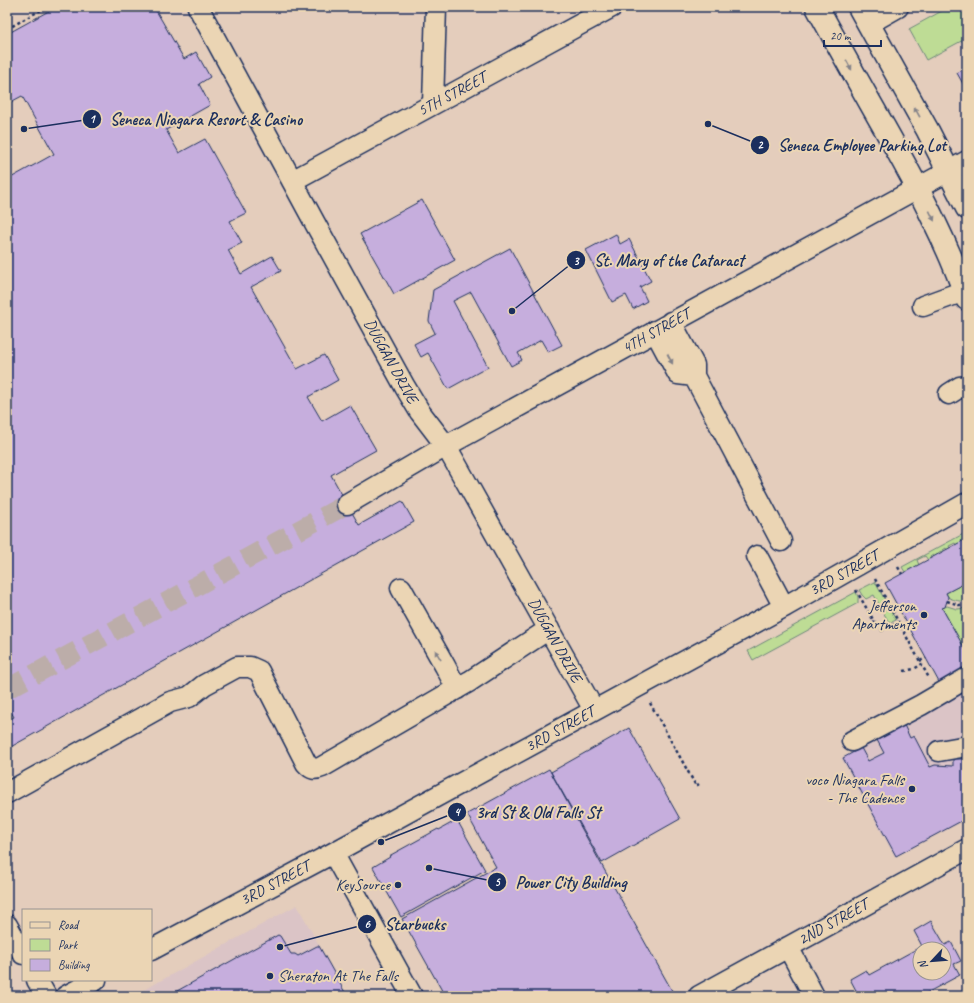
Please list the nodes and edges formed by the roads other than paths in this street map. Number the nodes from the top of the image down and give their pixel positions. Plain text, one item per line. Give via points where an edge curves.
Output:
1 (198, 7) edge
2 (436, 7) edge
3 (612, 7) edge
4 (817, 7) edge
5 (898, 7) edge
6 (863, 15) edge
7 (433, 104) junction
8 (958, 166) edge
9 (292, 181) junction
10 (917, 188) junction
11 (967, 208) edge
12 (966, 295) edge
13 (923, 306) dead end
14 (663, 327) junction
15 (446, 446) junction
16 (967, 503) edge
17 (347, 504) tunnel mouth
18 (781, 541) dead end
19 (757, 556) dead end
20 (401, 588) dead end
21 (784, 607) junction
22 (549, 629) junction
23 (967, 678) edge
24 (457, 689) junction
25 (594, 710) junction
26 (852, 741) dead end
27 (967, 746) edge
28 (939, 751) dead end
29 (7, 793) edge
30 (967, 849) edge
31 (333, 853) junction
32 (7, 924) edge
33 (788, 947) junction
34 (152, 949) edge
35 (22, 952) edge
36 (38, 981) edge
37 (94, 981) edge
38 (46, 996) edge
39 (66, 996) edge
40 (412, 996) edge
41 (699, 996) edge
42 (814, 996) edge

1 - 9 street, DUGGAN DRIVE
2 - 7 street
3 - 7 street, 5TH STREET
4 -> 10 main road
5 - 6 street
8 -> 6 main road via 928,131
7 - 9 street, 5TH STREET
8 - 10 street, 4TH STREET
8 - 11 main road
9 - 15 street, DUGGAN DRIVE via 405,387
10 -> 12 main road
10 - 14 street, 4TH STREET
12 - 13 street
14 - 15 street, 4TH STREET
14 - 18 street via 678,374 694,376
15 - 17 street, 4TH STREET
15 - 22 street, DUGGAN DRIVE
16 - 21 street, 3RD STREET
19 - 21 street
24 -> 20 street
21 - 25 street, 3RD STREET
22 - 24 street
22 - 25 street, DUGGAN DRIVE
23 - 26 street
24 - 29 street via 316,769 310,768 306,763 259,671 250,667 237,667 188,697 170,702
25 - 31 street, 3RD STREET
27 - 28 street
30 - 33 street, 2ND STREET
31 - 34 street, 3RD STREET
31 - 40 street
32 - 35 street
33 - 41 street, 2ND STREET
33 - 42 street
36 - 38 street
37 - 39 street

